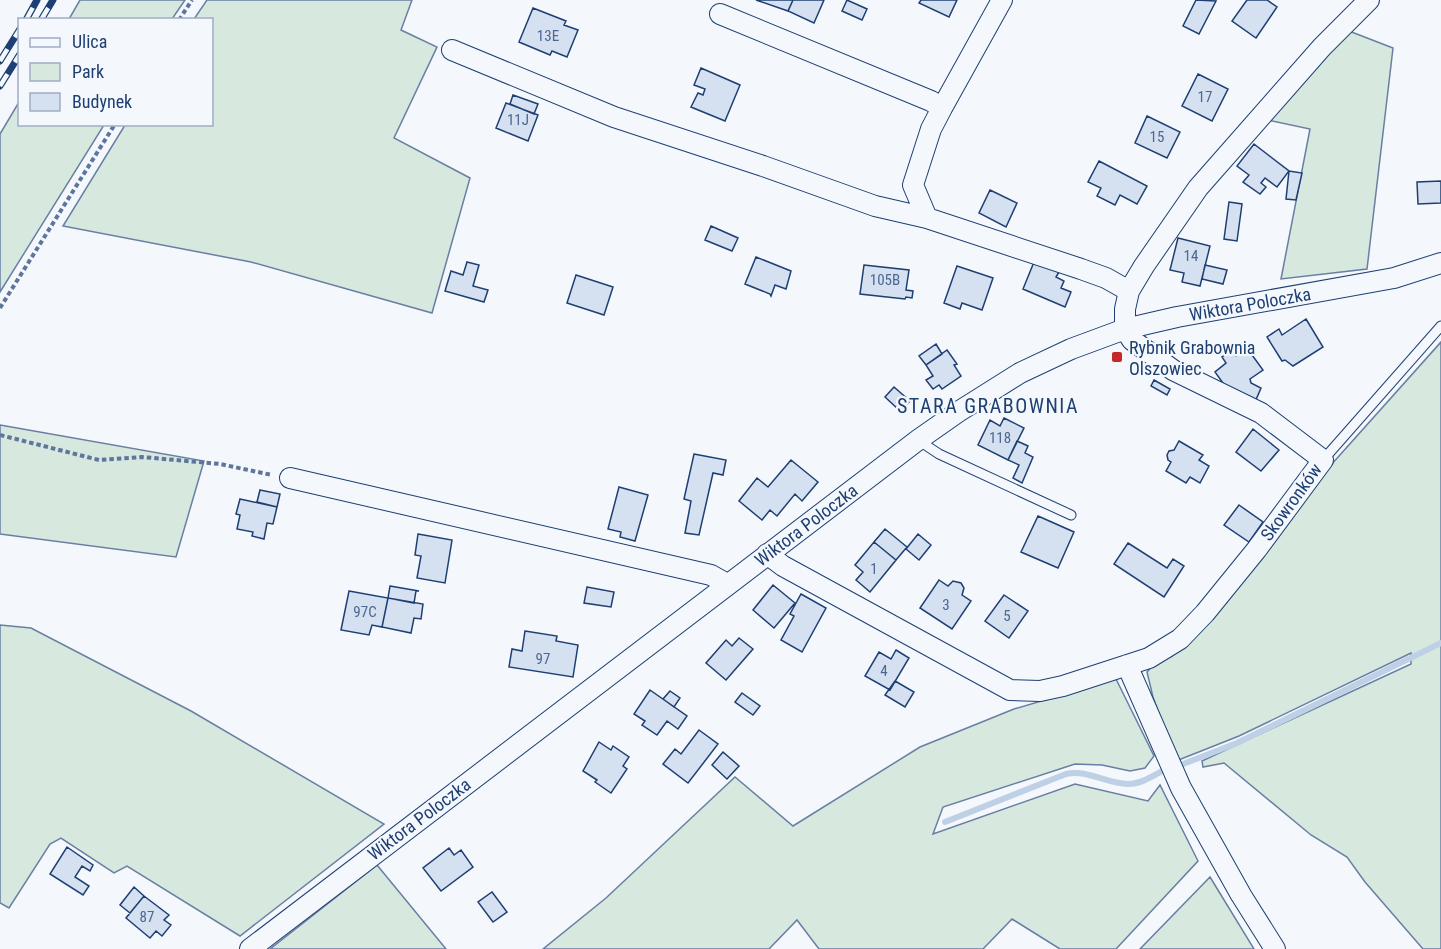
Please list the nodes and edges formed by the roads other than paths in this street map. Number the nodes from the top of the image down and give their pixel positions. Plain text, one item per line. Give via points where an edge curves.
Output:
1 (1002, 0) edge
2 (1369, 0) edge
3 (720, 14) dead end
4 (452, 50) dead end
5 (942, 108) junction
6 (927, 218) junction
7 (1441, 262) edge
8 (1130, 291) junction
9 (1441, 326) edge
10 (1125, 329) junction
11 (918, 440) junction
12 (1323, 460) junction
13 (290, 478) road end
14 (1071, 514) dead end
15 (767, 554) junction
16 (727, 584) junction
17 (1127, 665) junction
18 (250, 949) edge
19 (1275, 949) edge

1 - 5 street
2 - 8 street via 1322,47 1198,189 1161,239
3 - 5 street
4 - 6 street via 614,117 875,207
5 - 6 street via 913,185
6 - 8 street via 1081,268
7 - 10 street, Wiktora Poloczka via 1394,278
8 - 10 street
9 - 12 lane
10 - 11 street, Wiktora Poloczka via 1020,373
10 - 12 street, Skowronków via 1132,340 1173,370 1261,413
11 - 14 lane via 939,454
11 - 15 street, Wiktora Poloczka
12 - 17 street, Skowronków via 1257,549 1188,631 1149,658
13 - 16 street via 711,575
15 - 16 street, Wiktora Poloczka
15 - 17 street, Skowronków via 1010,690 1040,691
16 - 18 street, Wiktora Poloczka
17 - 19 street via 1181,788

